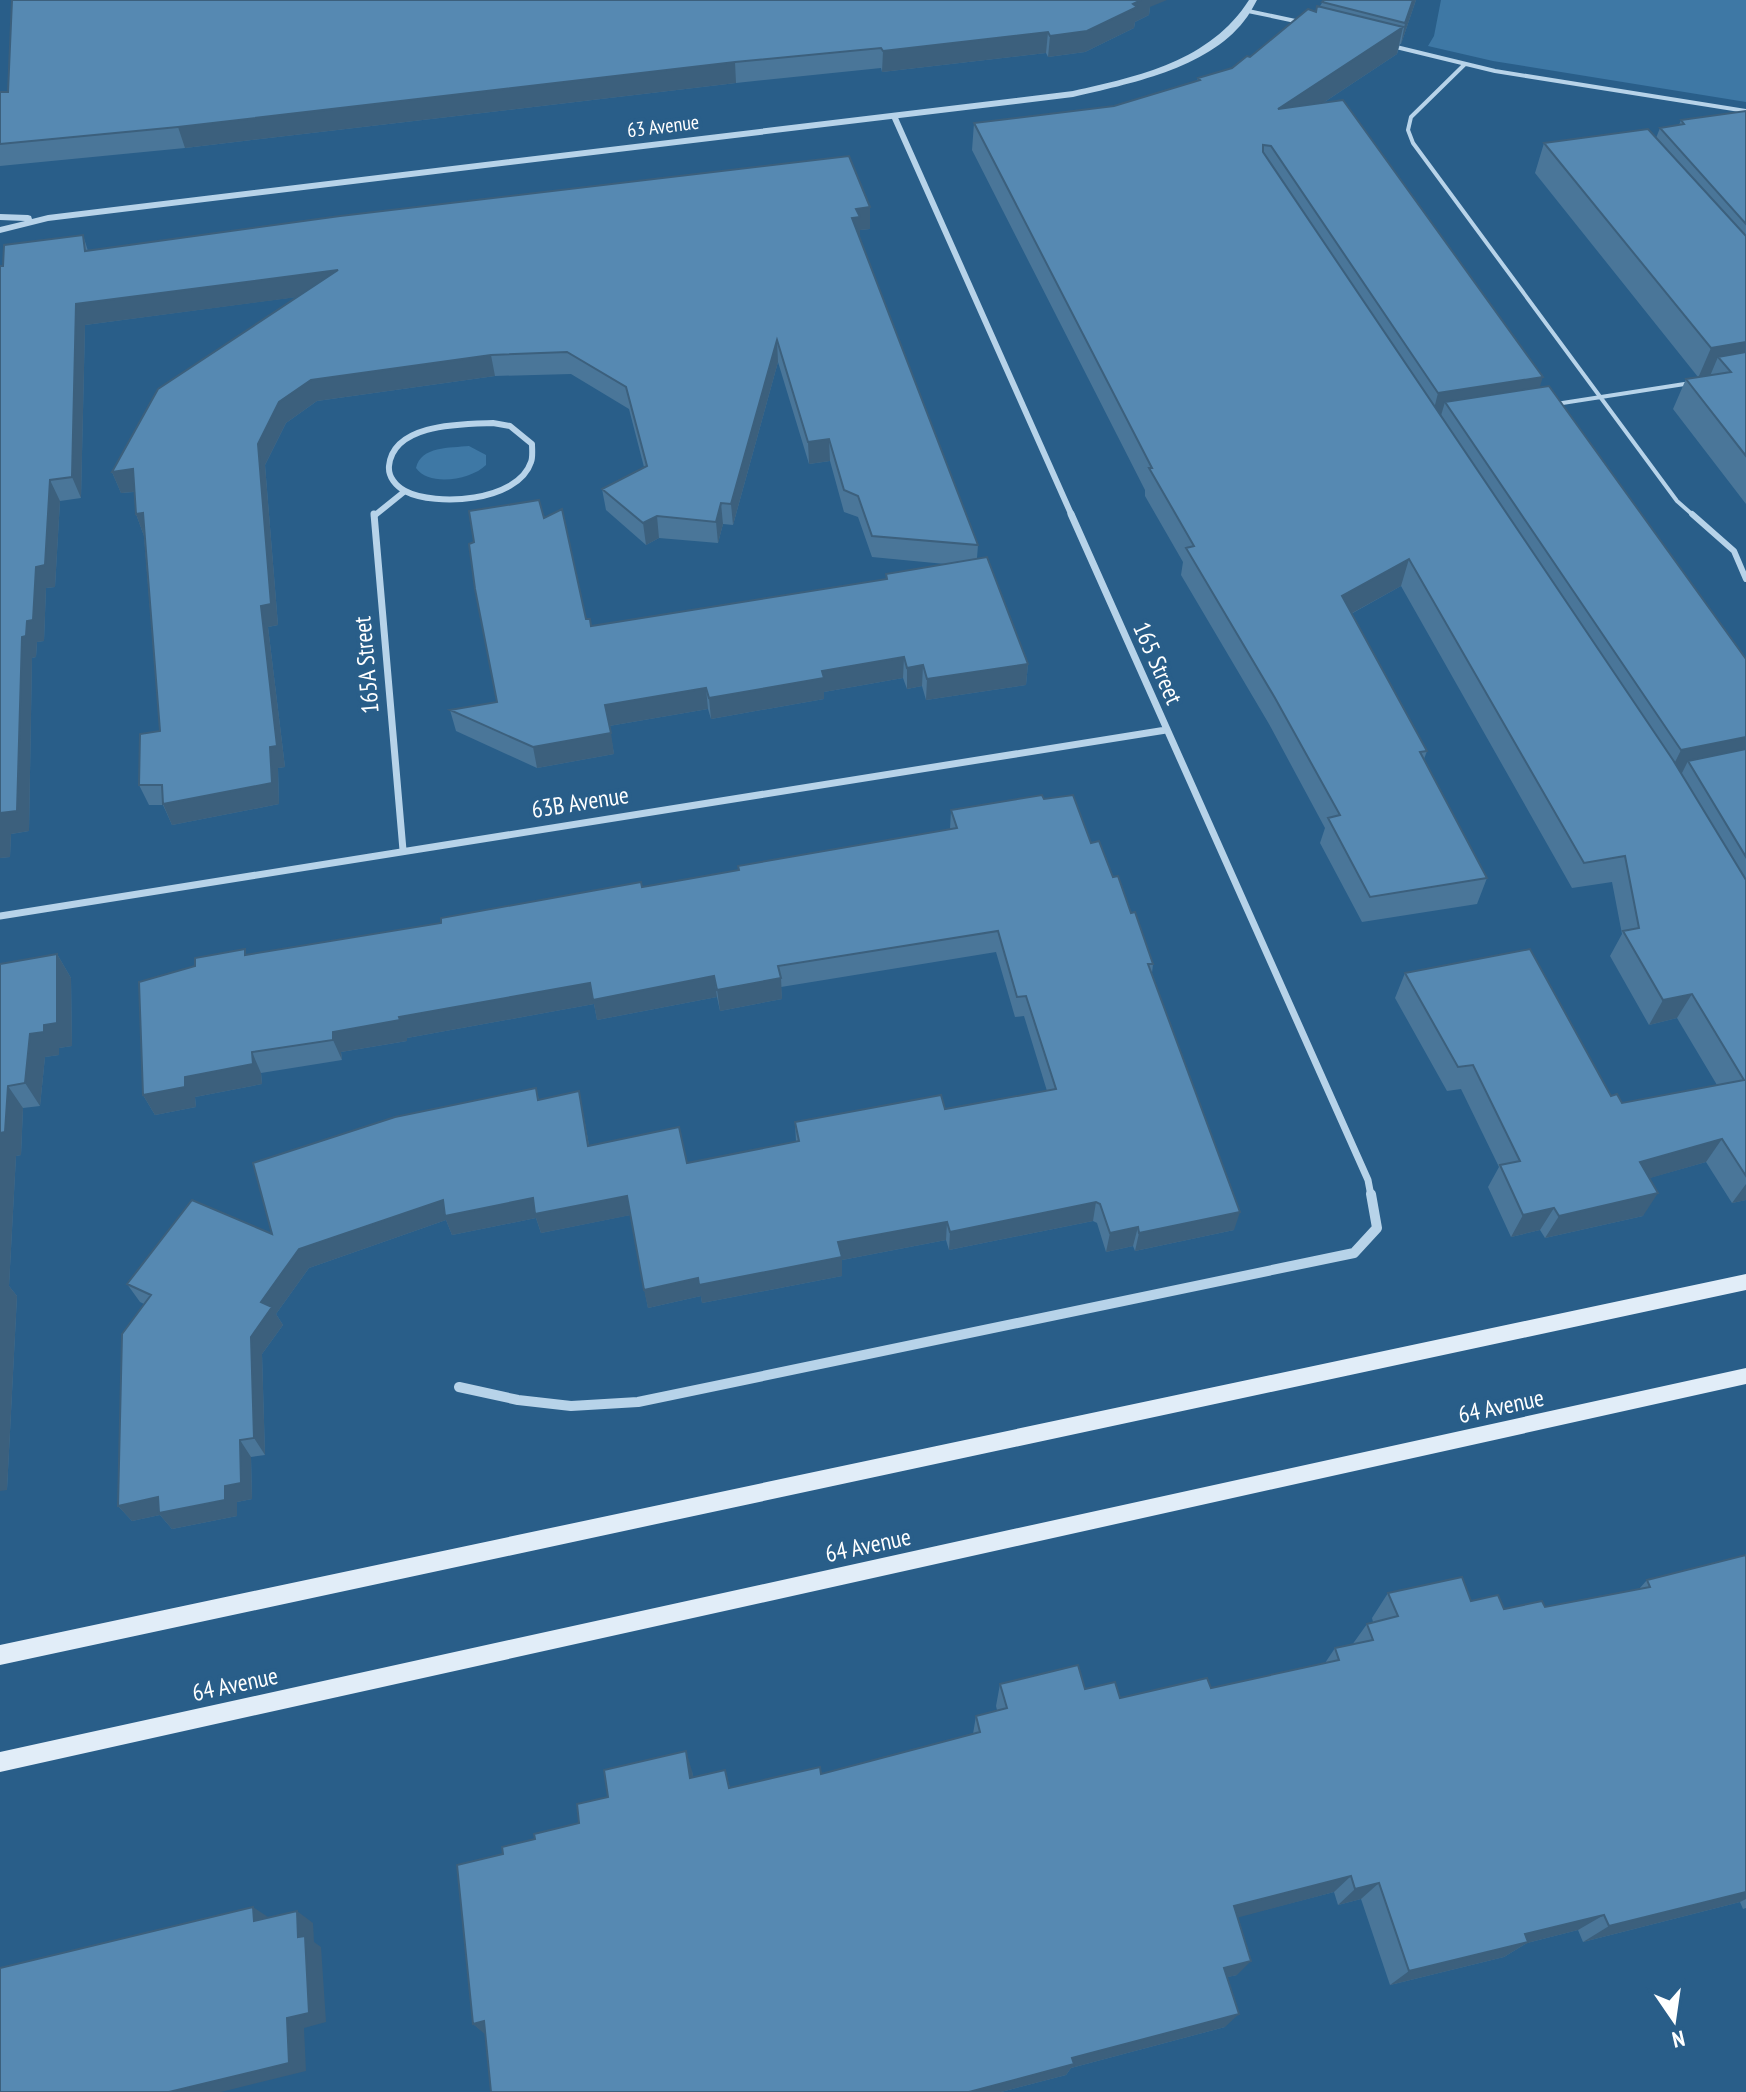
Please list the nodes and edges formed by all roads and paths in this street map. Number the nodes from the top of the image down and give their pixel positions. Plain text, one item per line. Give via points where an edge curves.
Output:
1 (1253, 0) edge
2 (1248, 11) junction
3 (1314, 26) edge
4 (1389, 46) edge
5 (1464, 65) junction
6 (1746, 111) edge
7 (894, 116) junction
8 (0, 217) edge
9 (48, 218) junction
10 (0, 230) edge
11 (1700, 382) edge
12 (1600, 396) junction
13 (1550, 405) edge
14 (405, 491) junction
15 (1746, 549) edge
16 (1734, 551) junction
17 (1746, 579) edge
18 (1166, 730) junction
19 (403, 850) junction
20 (0, 916) edge
21 (1746, 1282) edge
22 (1746, 1376) edge
23 (459, 1387) dead end
24 (0, 1655) edge
25 (0, 1762) edge

1 - 2 street, 63 Avenue
2 - 3 lane
2 - 7 street, 63 Avenue via 1221,38 1176,65 1126,82 1073,94
4 - 5 lane
5 - 6 lane
5 - 12 lane via 1411,117 1413,143
7 - 9 street, 63 Avenue
7 - 18 street, 165 Street
8 - 9 street, 63 Avenue
9 - 10 street, 63 Avenue
11 - 12 lane
12 - 13 lane
12 - 16 lane via 1677,501
14 - 14 street via 439,500 506,489 531,468 532,444 510,426 493,423 427,429 397,447 390,459 393,482
14 - 19 street, 165A Street via 374,514
15 - 16 lane
16 - 17 lane
18 - 19 street, 63B Avenue
18 - 23 street, 165 Street via 1368,1180 1377,1228 1354,1253 638,1402 571,1406
19 - 20 street, 63B Avenue
21 - 24 main road
22 - 25 main road, 64 Avenue

